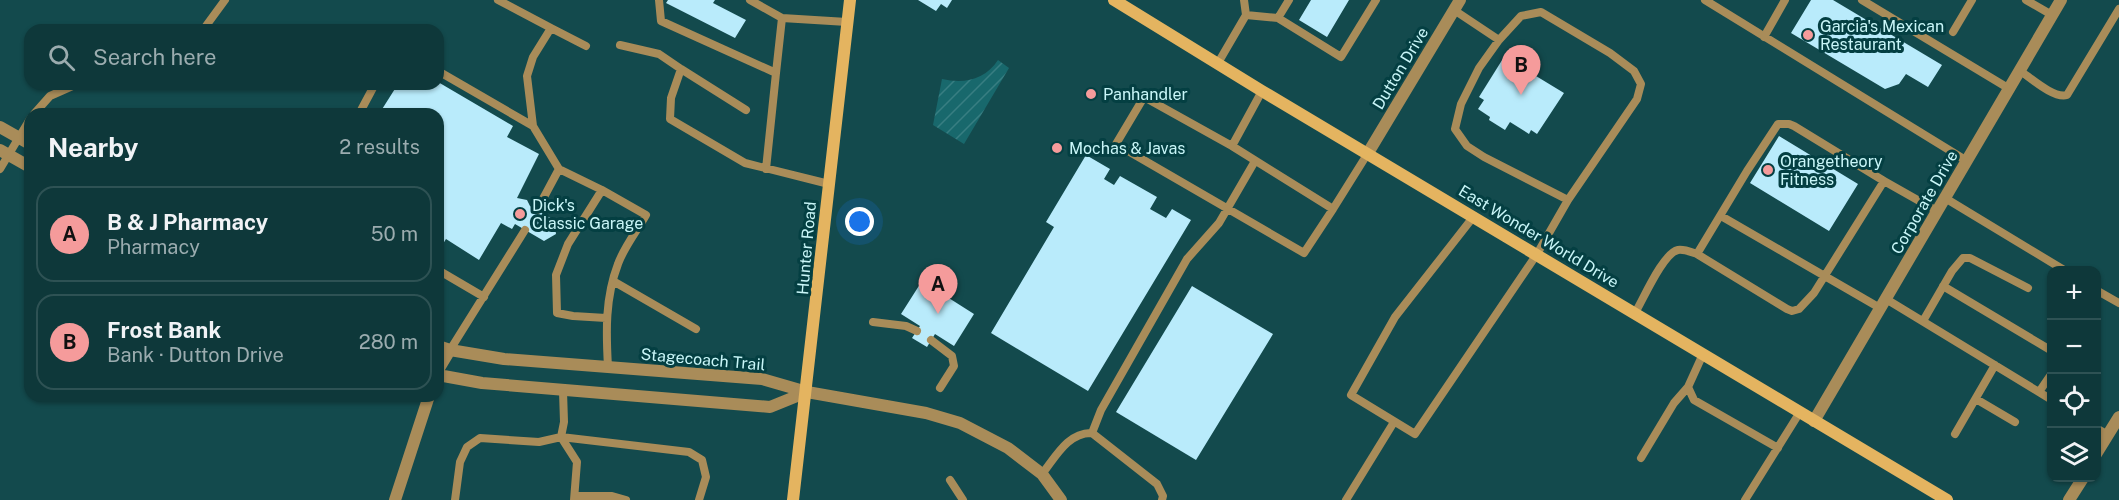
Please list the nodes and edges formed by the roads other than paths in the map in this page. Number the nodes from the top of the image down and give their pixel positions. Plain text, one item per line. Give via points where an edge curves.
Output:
1 (225, 0) edge
2 (498, 0) edge
3 (659, 0) edge
4 (750, 0) edge
5 (850, 0) edge
6 (1114, 0) edge
7 (1244, 0) edge
8 (1289, 0) edge
9 (1376, 0) edge
10 (1705, 0) edge
11 (1785, 0) edge
12 (1862, 0) edge
13 (1972, 0) edge
14 (2026, 0) edge
15 (2061, 0) edge
16 (1457, 5) edge
17 (2119, 9) edge
18 (1246, 15) junction
19 (2052, 15) junction
20 (782, 18) junction
21 (1278, 18) junction
22 (847, 22) junction
23 (207, 24) edge
24 (551, 28) junction
25 (1953, 32) dead end
26 (1764, 37) junction
27 (1499, 40) junction
28 (620, 45) dead end
29 (586, 46) dead end
30 (1218, 63) junction
31 (681, 69) junction
32 (2019, 70) junction
33 (444, 74) edge
34 (776, 74) junction
35 (2008, 88) junction
36 (64, 90) edge
37 (372, 90) edge
38 (1262, 91) junction
39 (39, 108) edge
40 (362, 108) edge
41 (746, 110) dead end
42 (533, 126) junction
43 (0, 127) edge
44 (24, 128) edge
45 (18, 138) junction
46 (24, 141) edge
47 (1232, 146) junction
48 (4, 153) edge
49 (1368, 153) junction
50 (1255, 160) junction
51 (1967, 161) junction
52 (24, 164) edge
53 (766, 168) junction
54 (0, 169) edge
55 (559, 170) junction
56 (1884, 181) junction
57 (829, 184) junction
58 (602, 190) junction
59 (1945, 198) junction
60 (1568, 200) junction
61 (1227, 208) junction
62 (1333, 208) junction
63 (537, 210) dead end
64 (1937, 211) junction
65 (1474, 216) junction
66 (1721, 216) junction
67 (525, 230) dead end
68 (1537, 254) junction
69 (1697, 254) junction
70 (2057, 266) edge
71 (444, 274) edge
72 (1825, 276) junction
73 (613, 281) junction
74 (1944, 286) junction
75 (2028, 288) dead end
76 (2101, 292) edge
77 (484, 297) junction
78 (2119, 303) edge
79 (1883, 304) junction
80 (1635, 313) junction
81 (606, 318) junction
82 (1923, 321) junction
83 (873, 322) dead end
84 (696, 329) dead end
85 (916, 331) dead end
86 (931, 340) dead end
87 (444, 348) edge
88 (2047, 348) edge
89 (1703, 354) junction
90 (1995, 365) junction
91 (608, 367) junction
92 (2051, 374) edge
93 (444, 376) edge
94 (1688, 387) junction
95 (940, 388) dead end
96 (563, 391) junction
97 (807, 392) junction
98 (2039, 392) junction
99 (2047, 397) edge
100 (1976, 399) junction
101 (427, 402) edge
102 (1800, 412) junction
103 (2119, 417) edge
104 (1814, 421) junction
105 (1394, 422) junction
106 (2015, 422) dead end
107 (2101, 431) edge
108 (1092, 433) junction
109 (1955, 434) dead end
110 (2108, 435) junction
111 (561, 437) junction
112 (2101, 447) edge
113 (1778, 448) junction
114 (1641, 458) dead end
115 (1041, 474) junction
116 (950, 480) dead end
117 (2080, 482) edge
118 (574, 498) edge
119 (395, 500) edge
120 (455, 500) edge
121 (626, 500) edge
122 (699, 500) edge
123 (793, 500) edge
124 (963, 500) edge
125 (1061, 500) edge
126 (1162, 500) edge
127 (1346, 500) edge
128 (1745, 500) edge
129 (1947, 500) edge
130 (2069, 500) edge

1 - 23 lane
2 - 24 lane
3 - 34 lane via 662,21
4 - 20 lane
5 - 22 main road, Hunter Road
6 - 30 main road, East Wonder World Drive
7 - 18 lane
8 - 21 lane
9 - 21 lane via 1341,57
10 - 26 lane
11 - 26 lane
12 - 35 lane
13 - 25 lane
14 - 19 lane
15 - 19 street, Corporate Drive
16 - 27 lane
16 - 49 street, Dutton Drive
17 - 32 lane via 2067,94 2054,94
18 - 21 lane
18 - 30 lane
19 - 32 street, Corporate Drive
20 - 22 lane
20 - 34 lane
22 - 57 main road, Hunter Road
24 - 29 lane
24 - 42 lane via 533,57 527,76
26 - 51 lane
27 - 60 lane via 1461,104 1455,129 1467,146 1484,157
27 - 60 lane via 1521,16 1541,12 1610,53 1634,71 1641,84 1637,99
28 - 31 lane via 659,54
30 - 38 main road, East Wonder World Drive
31 - 41 lane
31 - 53 lane via 671,98 670,119 745,163
32 - 35 street, Corporate Drive
33 - 42 lane
34 - 53 lane
35 - 51 street, Corporate Drive
36 - 39 lane via 50,96
37 - 40 lane
38 - 47 lane
38 - 49 main road, East Wonder World Drive
42 - 55 lane
43 - 45 street
44 - 45 lane
45 - 46 street
45 - 48 lane
47 - 50 lane
47 - 61 lane via 1143,97 1116,144
48 - 52 street
48 - 54 lane
49 - 62 lane
49 - 65 main road, East Wonder World Drive
50 - 61 lane
50 - 62 lane
51 - 59 street, Corporate Drive
53 - 57 lane
55 - 58 lane
55 - 63 lane
56 - 64 lane
56 - 66 lane via 1794,126 1778,124
56 - 72 lane
57 - 97 main road, Hunter Road
58 - 73 lane via 646,215 618,263
58 - 81 lane via 568,244 556,275 558,313
59 - 64 street, Corporate Drive
59 - 70 lane
60 - 68 lane
61 - 62 lane via 1304,253
61 - 108 lane via 1187,259 1101,410
64 - 79 street, Corporate Drive
65 - 68 main road, East Wonder World Drive
65 - 105 lane via 1395,317 1352,395
66 - 69 lane
66 - 72 lane
67 - 77 lane
68 - 80 main road, East Wonder World Drive
68 - 105 lane via 1415,434
69 - 72 lane via 1792,311 1799,309
69 - 80 lane via 1675,250 1665,260
71 - 77 lane
72 - 79 lane
73 - 81 lane
73 - 84 lane
74 - 75 lane via 1958,263 1970,258
74 - 82 lane
74 - 88 lane
76 - 78 lane
77 - 87 lane
79 - 82 lane
79 - 104 street, Corporate Drive
80 - 89 main road, East Wonder World Drive
81 - 91 lane
82 - 90 lane
83 - 85 lane
86 - 95 lane via 952,356 954,366
87 - 91 street, Stagecoach Trail via 504,359
89 - 94 lane
89 - 102 main road, East Wonder World Drive
90 - 98 lane
90 - 100 lane
91 - 97 street, Stagecoach Trail via 762,379
92 - 98 lane
93 - 96 street
94 - 113 lane via 1694,400
94 - 114 lane
96 - 97 street via 770,407
96 - 111 lane
97 - 115 street, Stagecoach Trail via 926,413 960,423 1008,448
97 - 123 main road, Hunter Road
98 - 99 lane
100 - 106 lane
100 - 109 lane
101 - 119 street
102 - 104 main road, East Wonder World Drive
102 - 113 lane
103 - 110 street
104 - 129 main road, East Wonder World Drive
105 - 127 lane
107 - 110 lane
108 - 115 lane via 1083,433 1066,443
108 - 126 lane via 1157,484
110 - 112 street
111 - 118 lane via 577,462
111 - 120 lane via 539,441 480,438 467,447 460,462
111 - 122 lane via 689,452 702,460 706,477
113 - 128 lane
115 - 125 street, Stagecoach Trail
116 - 124 lane
117 - 130 street
118 - 121 lane via 612,496

